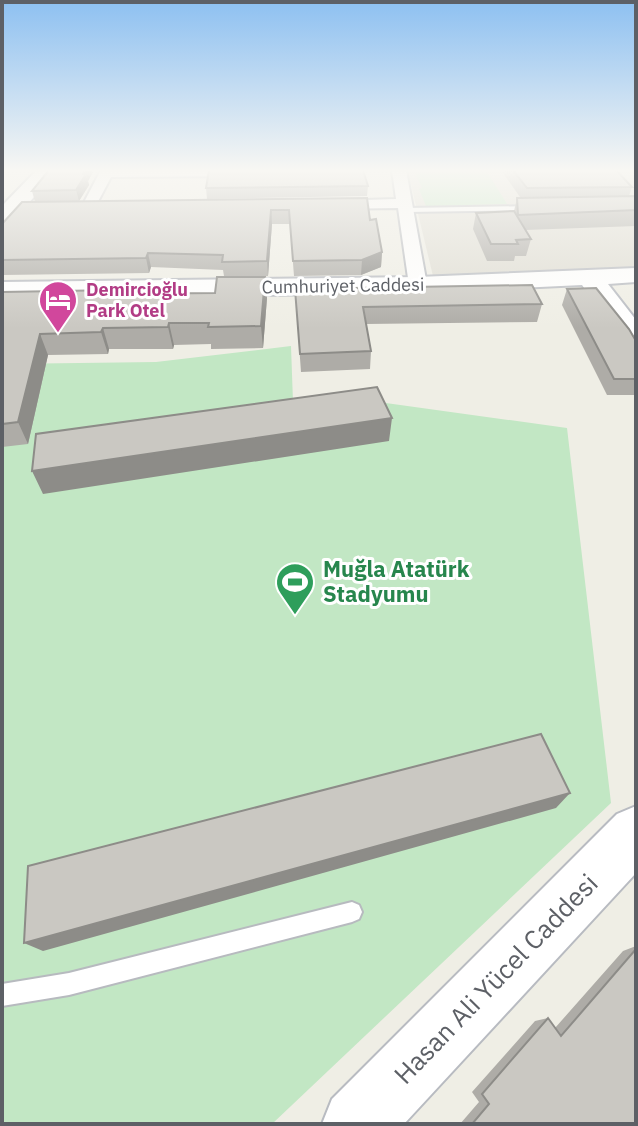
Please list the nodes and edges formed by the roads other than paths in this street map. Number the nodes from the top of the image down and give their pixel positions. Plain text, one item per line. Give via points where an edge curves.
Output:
1 (395, 223) edge
2 (401, 223) edge
3 (392, 231) dead end
4 (636, 275) edge
5 (590, 278) junction
6 (405, 280) junction
7 (2, 290) edge
8 (636, 339) edge
9 (636, 833) edge
10 (352, 912) dead end
11 (2, 995) edge
12 (357, 1124) edge

1 - 3 street
2 - 6 street
4 - 5 main road, Cumhuriyet Caddesi
5 - 6 main road, Cumhuriyet Caddesi
5 - 8 main road
6 - 7 main road, Cumhuriyet Caddesi
9 - 12 main road, Hasan Ali Yücel Caddesi
10 - 11 lane via 69,984

